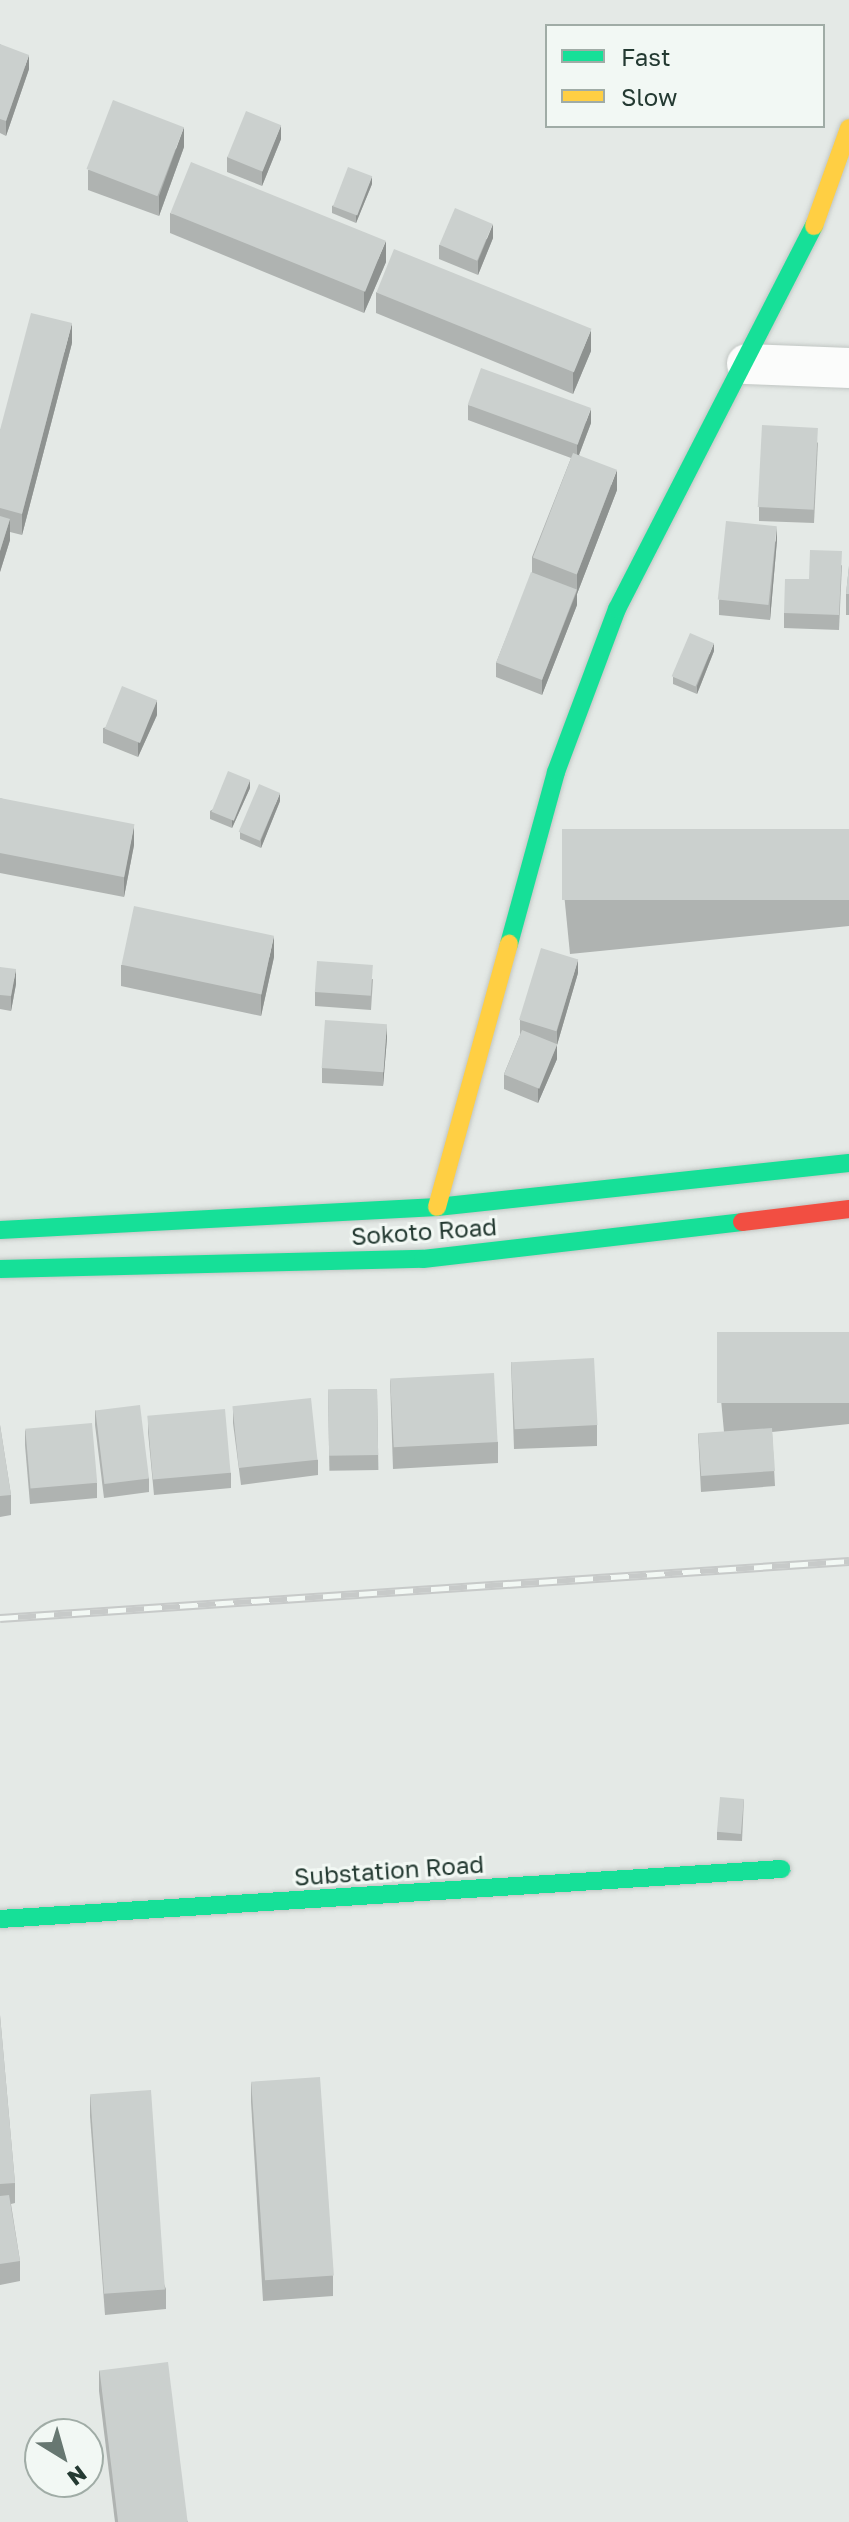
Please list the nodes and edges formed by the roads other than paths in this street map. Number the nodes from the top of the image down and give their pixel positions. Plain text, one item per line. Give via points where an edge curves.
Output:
1 (849, 128) edge
2 (747, 364) junction
3 (849, 368) edge
4 (849, 1163) edge
5 (437, 1207) junction
6 (849, 1209) edge
7 (0, 1230) edge
8 (0, 1269) edge
9 (781, 1869) dead end
10 (0, 1919) edge

1 - 2 street via 805,251
2 - 3 street
2 - 5 street via 617,609 556,772
4 - 5 street, Sokoto Road
5 - 7 street, Sokoto Road
6 - 8 street, Sokoto Road via 423,1259
9 - 10 street, Substation Road

